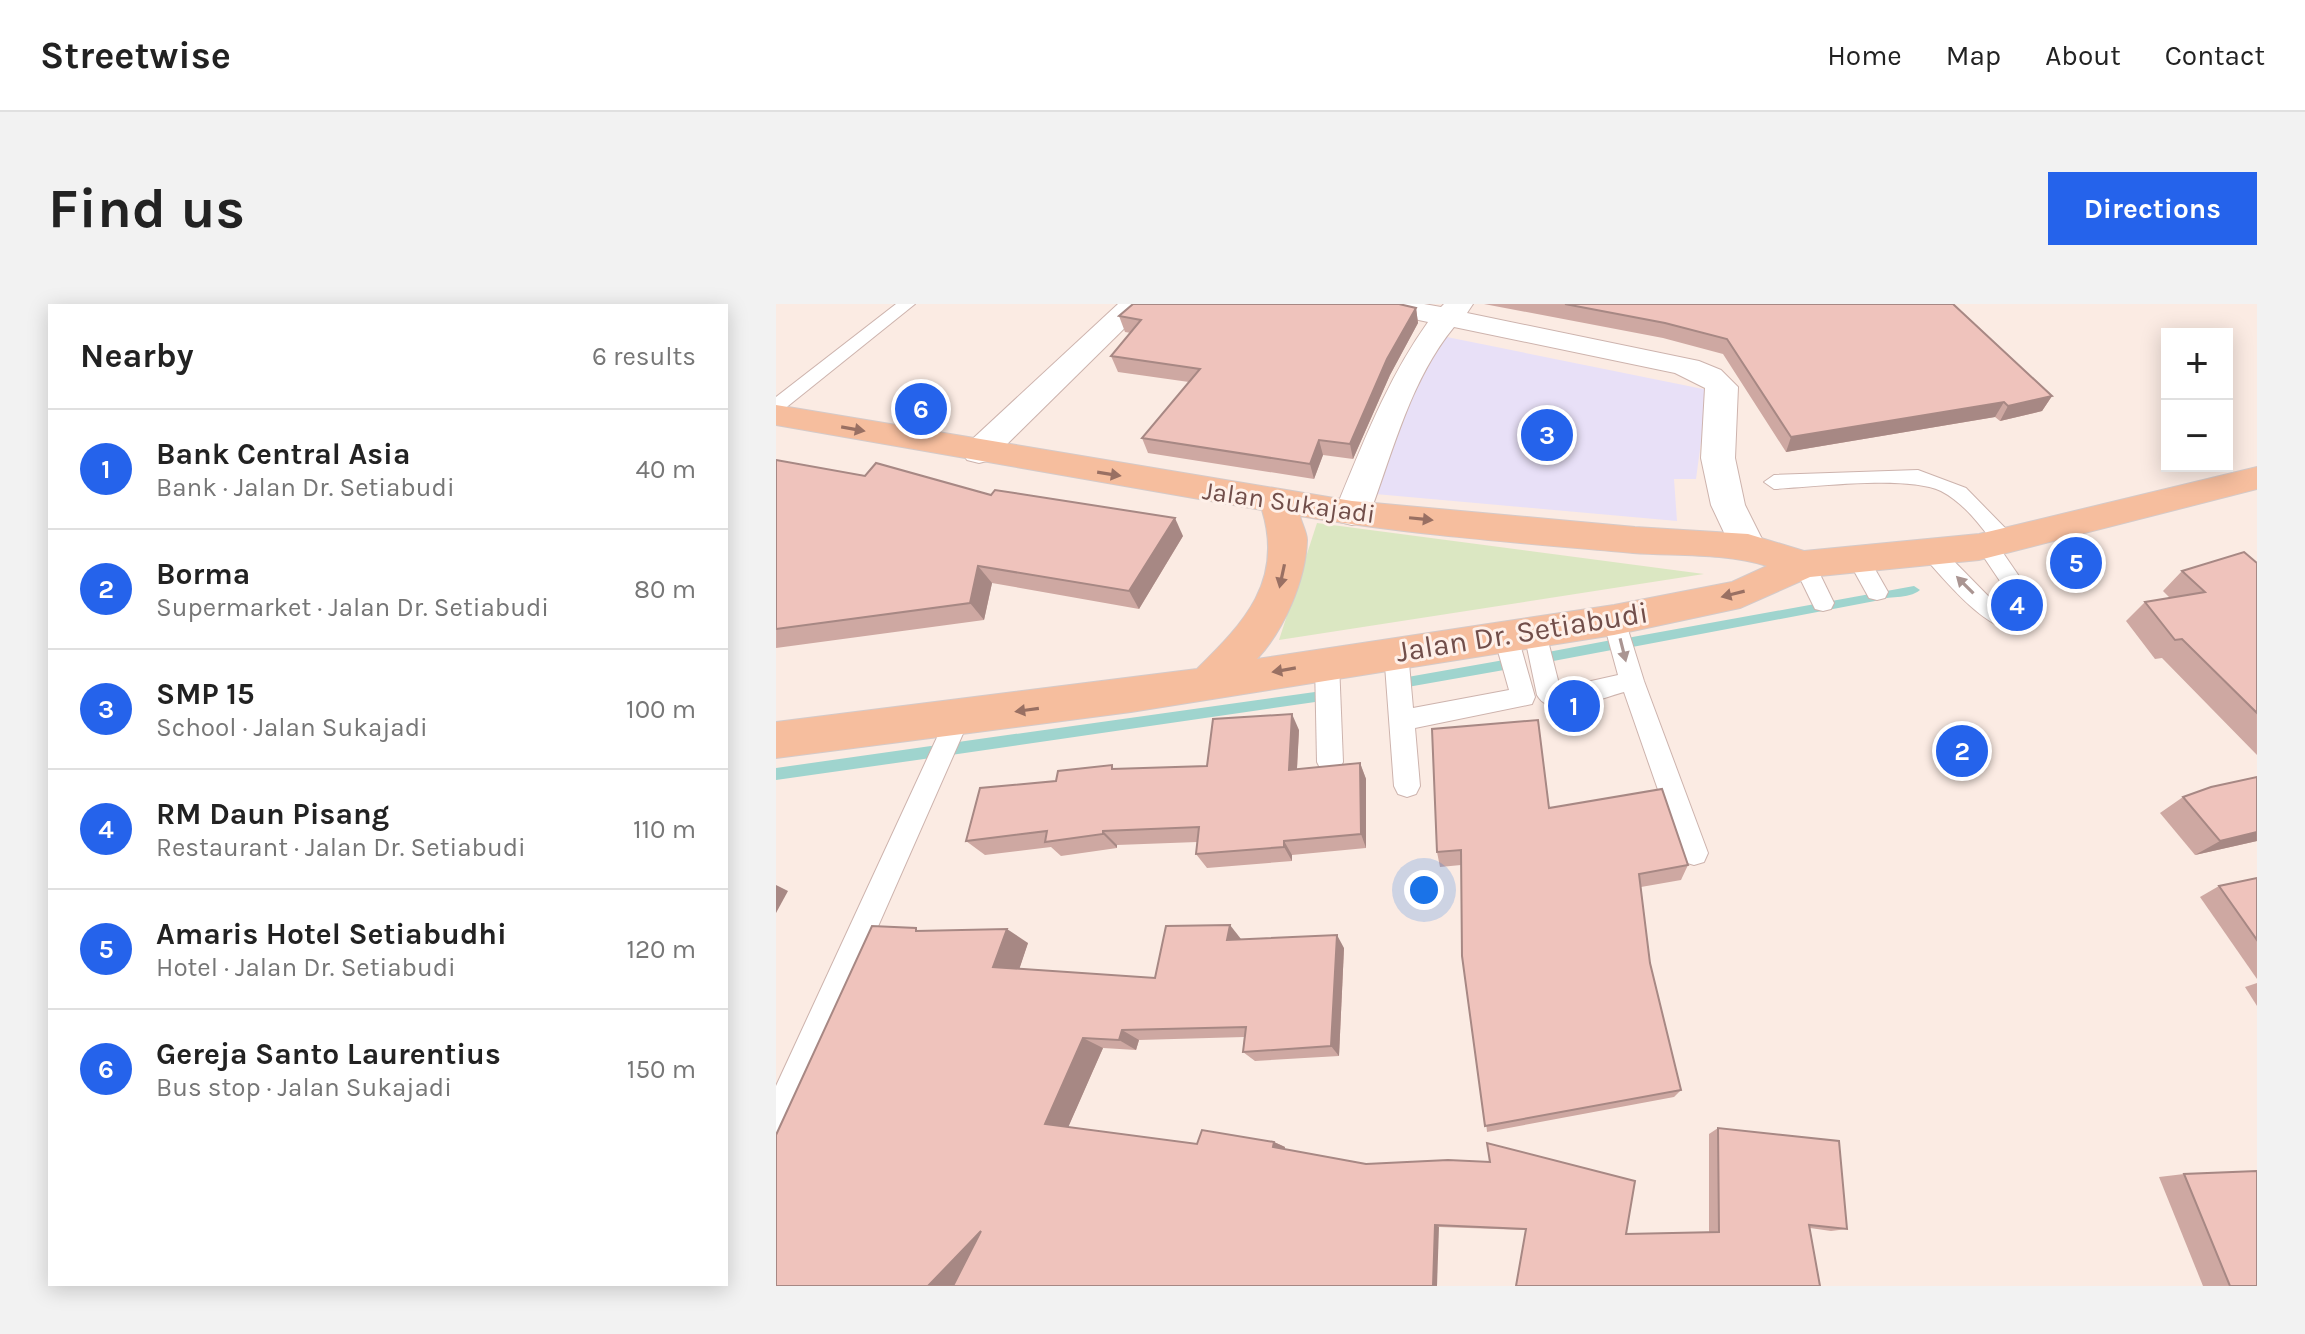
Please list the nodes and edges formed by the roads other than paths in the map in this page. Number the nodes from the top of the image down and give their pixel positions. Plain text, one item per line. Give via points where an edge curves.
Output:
1 (907, 304) edge
2 (1135, 304) edge
3 (1382, 304) edge
4 (1453, 310) edge
5 (776, 406) edge
6 (776, 415) edge
7 (979, 452) junction
8 (2257, 478) edge
9 (1774, 482) dead end
10 (1277, 501) junction
11 (1352, 513) junction
12 (1635, 540) junction
13 (1996, 542) junction
14 (1748, 547) junction
15 (1933, 553) junction
16 (1859, 560) junction
17 (1804, 564) junction
18 (1877, 592) dead end
19 (1823, 603) dead end
20 (1659, 609) junction
21 (1614, 620) junction
22 (1520, 635) junction
23 (1396, 652) junction
24 (1327, 663) junction
25 (1632, 681) junction
26 (1209, 682) junction
27 (957, 720) junction
28 (1402, 720) junction
29 (776, 740) edge
30 (1330, 762) edge
31 (1407, 786) dead end
32 (1694, 853) dead end
33 (776, 1122) edge

1 - 5 lane
2 - 7 street
3 - 4 street
4 - 11 street via 1409,378
4 - 14 street via 1715,378 1722,387 1718,458 1728,505
6 -> 7 main road, Jalan Sukajadi
7 -> 10 main road, Jalan Sukajadi
8 - 13 main road, Jalan Dr. Setiabudi
9 - 13 lane via 1918,477 1938,481 1960,490
10 - 11 main road, Jalan Sukajadi
10 -> 26 main road via 1289,538 1280,588 1253,638
11 -> 12 main road, Jalan Sukajadi
12 - 14 main road, Jalan Sukajadi
12 - 20 main road via 1659,574
13 - 15 main road, Jalan Dr. Setiabudi
13 -> 15 lane via 2023,598 2021,624 1988,610
14 - 17 main road, Jalan Sukajadi
15 - 16 main road, Jalan Dr. Setiabudi
16 - 17 main road, Jalan Dr. Setiabudi
16 - 18 lane
17 - 19 lane
17 -> 20 main road, Jalan Dr. Setiabudi via 1740,594
20 - 21 main road, Jalan Dr. Setiabudi
21 - 22 main road, Jalan Dr. Setiabudi
21 -> 25 lane
22 - 23 main road, Jalan Dr. Setiabudi
22 - 25 lane via 1549,695 1556,699
22 - 28 lane via 1523,697
23 - 24 main road, Jalan Dr. Setiabudi
23 - 28 lane
24 -> 26 main road, Jalan Dr. Setiabudi
24 - 30 lane
25 - 32 lane
26 -> 27 main road, Jalan Dr. Setiabudi
27 - 29 main road, Jalan Dr. Setiabudi
27 - 33 lane
28 - 31 lane

